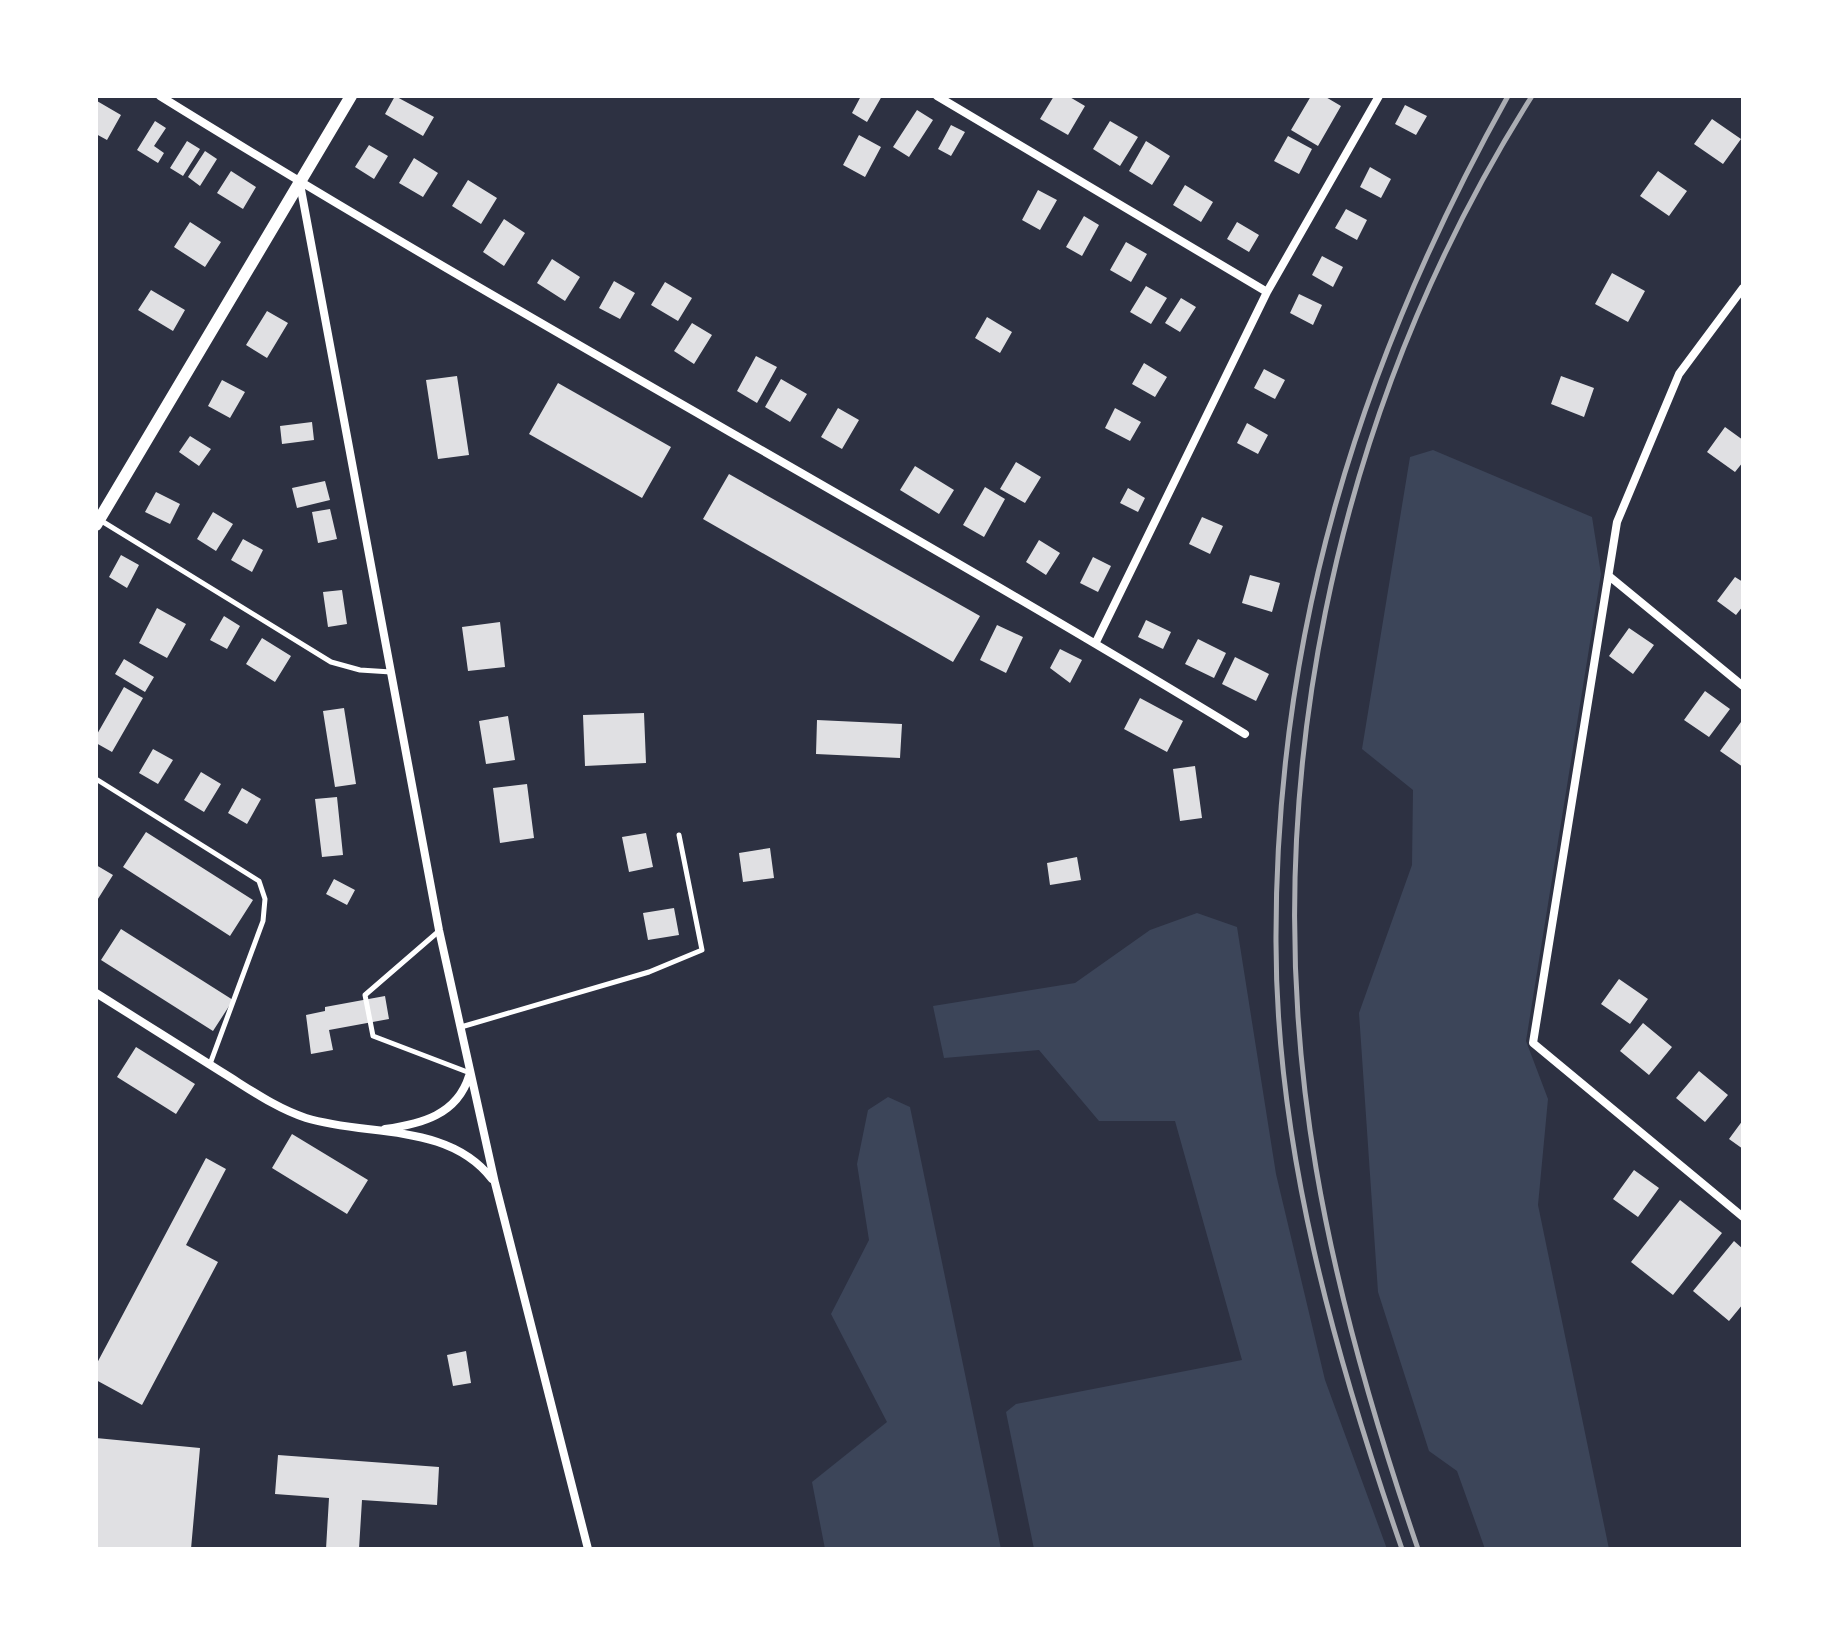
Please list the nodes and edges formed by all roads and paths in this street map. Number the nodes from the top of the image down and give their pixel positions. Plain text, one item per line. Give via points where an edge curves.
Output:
1 (160, 96) edge
2 (351, 96) edge
3 (937, 96) edge
4 (1379, 96) edge
5 (300, 183) junction
6 (1743, 288) edge
7 (1267, 292) junction
8 (97, 521) edge
9 (1609, 576) junction
10 (1096, 642) junction
11 (391, 672) junction
12 (1743, 686) edge
13 (1245, 734) dead end
14 (96, 779) edge
15 (679, 835) dead end
16 (439, 930) junction
17 (96, 993) edge
18 (460, 1027) junction
19 (210, 1064) junction
20 (470, 1073) junction
21 (376, 1130) junction
22 (495, 1183) junction
23 (1743, 1217) edge
24 (588, 1549) edge

1 - 5 street
2 - 5 street
3 - 7 street
4 - 7 street
5 - 8 street
5 - 10 street
5 - 11 street
6 - 9 street via 1679,374 1617,522
7 - 10 street
8 - 11 lane via 331,662
9 - 12 street
9 - 23 street via 1533,1043
10 - 13 street
11 - 16 street
14 - 19 lane via 259,881 265,899 263,921
15 - 18 lane via 702,950 649,972
16 - 18 street
16 - 20 lane via 365,995 373,1036
17 - 19 street
18 - 20 street
19 - 21 street via 303,1117
20 - 21 street via 456,1100 438,1116
20 - 22 street
21 - 22 street via 461,1149
22 - 24 street

